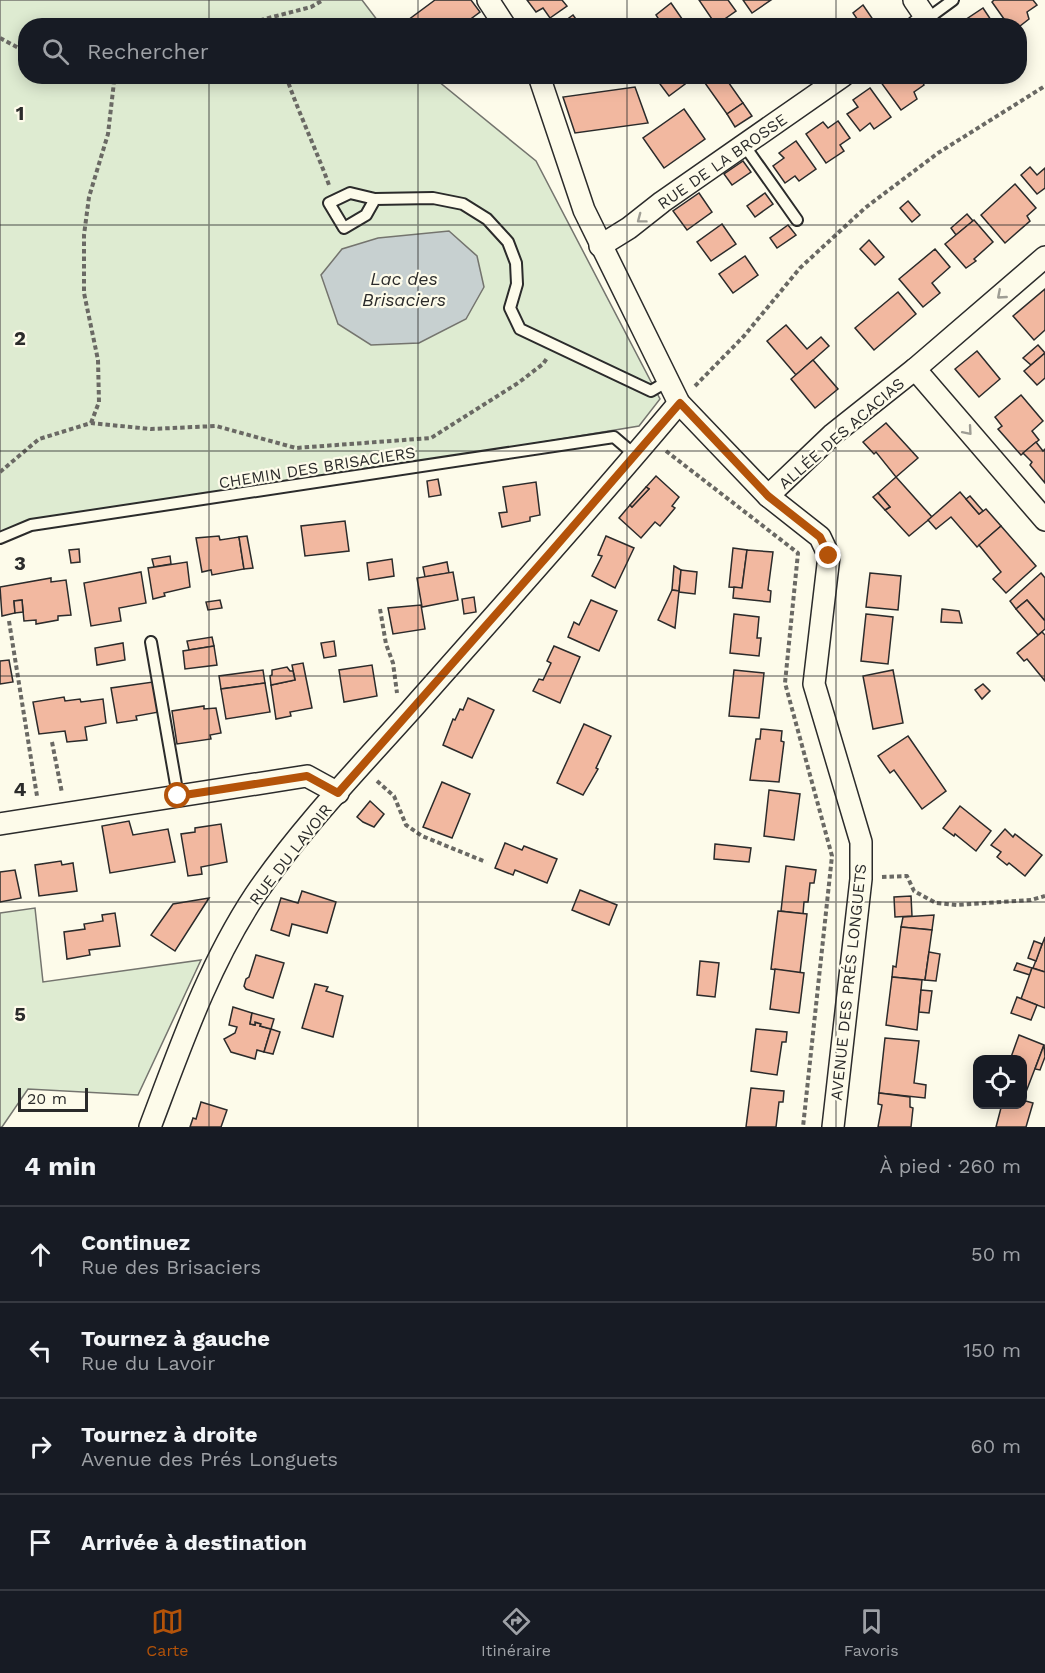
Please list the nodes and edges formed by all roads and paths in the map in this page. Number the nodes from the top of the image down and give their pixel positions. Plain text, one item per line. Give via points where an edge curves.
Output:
1 (323, 0) edge
2 (488, 0) edge
3 (914, 0) edge
4 (953, 0) edge
5 (265, 18) edge
6 (500, 18) edge
7 (921, 18) edge
8 (928, 18) edge
9 (0, 38) edge
10 (18, 48) edge
11 (114, 84) edge
12 (289, 84) edge
13 (542, 84) edge
14 (832, 84) edge
15 (1045, 86) edge
16 (744, 145) junction
17 (330, 189) dead end
18 (375, 199) dead end
19 (797, 220) dead end
20 (600, 246) junction
21 (1045, 257) edge
22 (555, 346) junction
23 (915, 369) junction
24 (668, 381) junction
25 (680, 403) junction
26 (91, 423) junction
27 (650, 438) junction
28 (635, 455) junction
29 (0, 472) edge
30 (768, 496) junction
31 (1045, 520) edge
32 (0, 538) edge
33 (380, 609) dead end
34 (9, 621) dead end
35 (151, 642) dead end
36 (402, 720) junction
37 (52, 742) dead end
38 (57, 769) dead end
39 (34, 775) dead end
40 (371, 776) dead end
41 (338, 793) junction
42 (178, 796) junction
43 (0, 824) edge
44 (486, 862) dead end
45 (861, 879) junction
46 (1045, 896) edge
47 (150, 1127) edge
48 (802, 1127) edge
49 (833, 1127) edge

1 - 5 path via 311,7
2 - 6 street
3 - 7 street
4 - 8 lane
9 - 10 path
11 - 26 path via 108,134 89,197 84,235 84,293 98,360 99,402
12 - 17 path
13 - 20 street
14 - 16 street, RUE DE LA BROSSE
15 - 25 path via 938,153 866,208 800,268 744,336
16 - 19 lane
16 -> 20 street, RUE DE LA BROSSE
18 - 22 lane via 433,198 463,204 487,219 508,242 516,263 517,284 510,308 519,329
20 - 24 street
21 -> 23 street, ALLÉE DES ACACIAS
22 - 24 lane via 651,391
22 - 26 path via 543,364 519,383 431,438 296,448 216,426 151,429
23 - 30 street, ALLÉE DES ACACIAS via 832,435
23 -> 31 street, ALLÉE DES ACACIAS
24 - 25 street
25 - 27 street, RUE DU LAVOIR
25 - 30 street, AVENUE DES PRÉS LONGUETS
26 - 29 path via 39,439
27 - 28 street, RUE DU LAVOIR
27 - 48 path via 798,553 785,683 832,856
28 - 32 lane, CHEMIN DES BRISACIERS via 614,437 31,525
28 - 36 street, RUE DU LAVOIR
30 - 45 street, AVENUE DES PRÉS LONGUETS via 820,537 829,556 814,684 861,842
33 - 36 path
34 - 39 path
35 - 42 lane
36 - 41 street, RUE DU LAVOIR
37 - 38 path
40 - 44 path via 394,796 406,825 422,836
41 - 42 street via 307,776
41 - 47 street, RUE DU LAVOIR via 255,896 219,958
42 - 43 street
45 - 46 path via 907,876 914,891 936,903 957,905
45 - 49 street, AVENUE DES PRÉS LONGUETS

